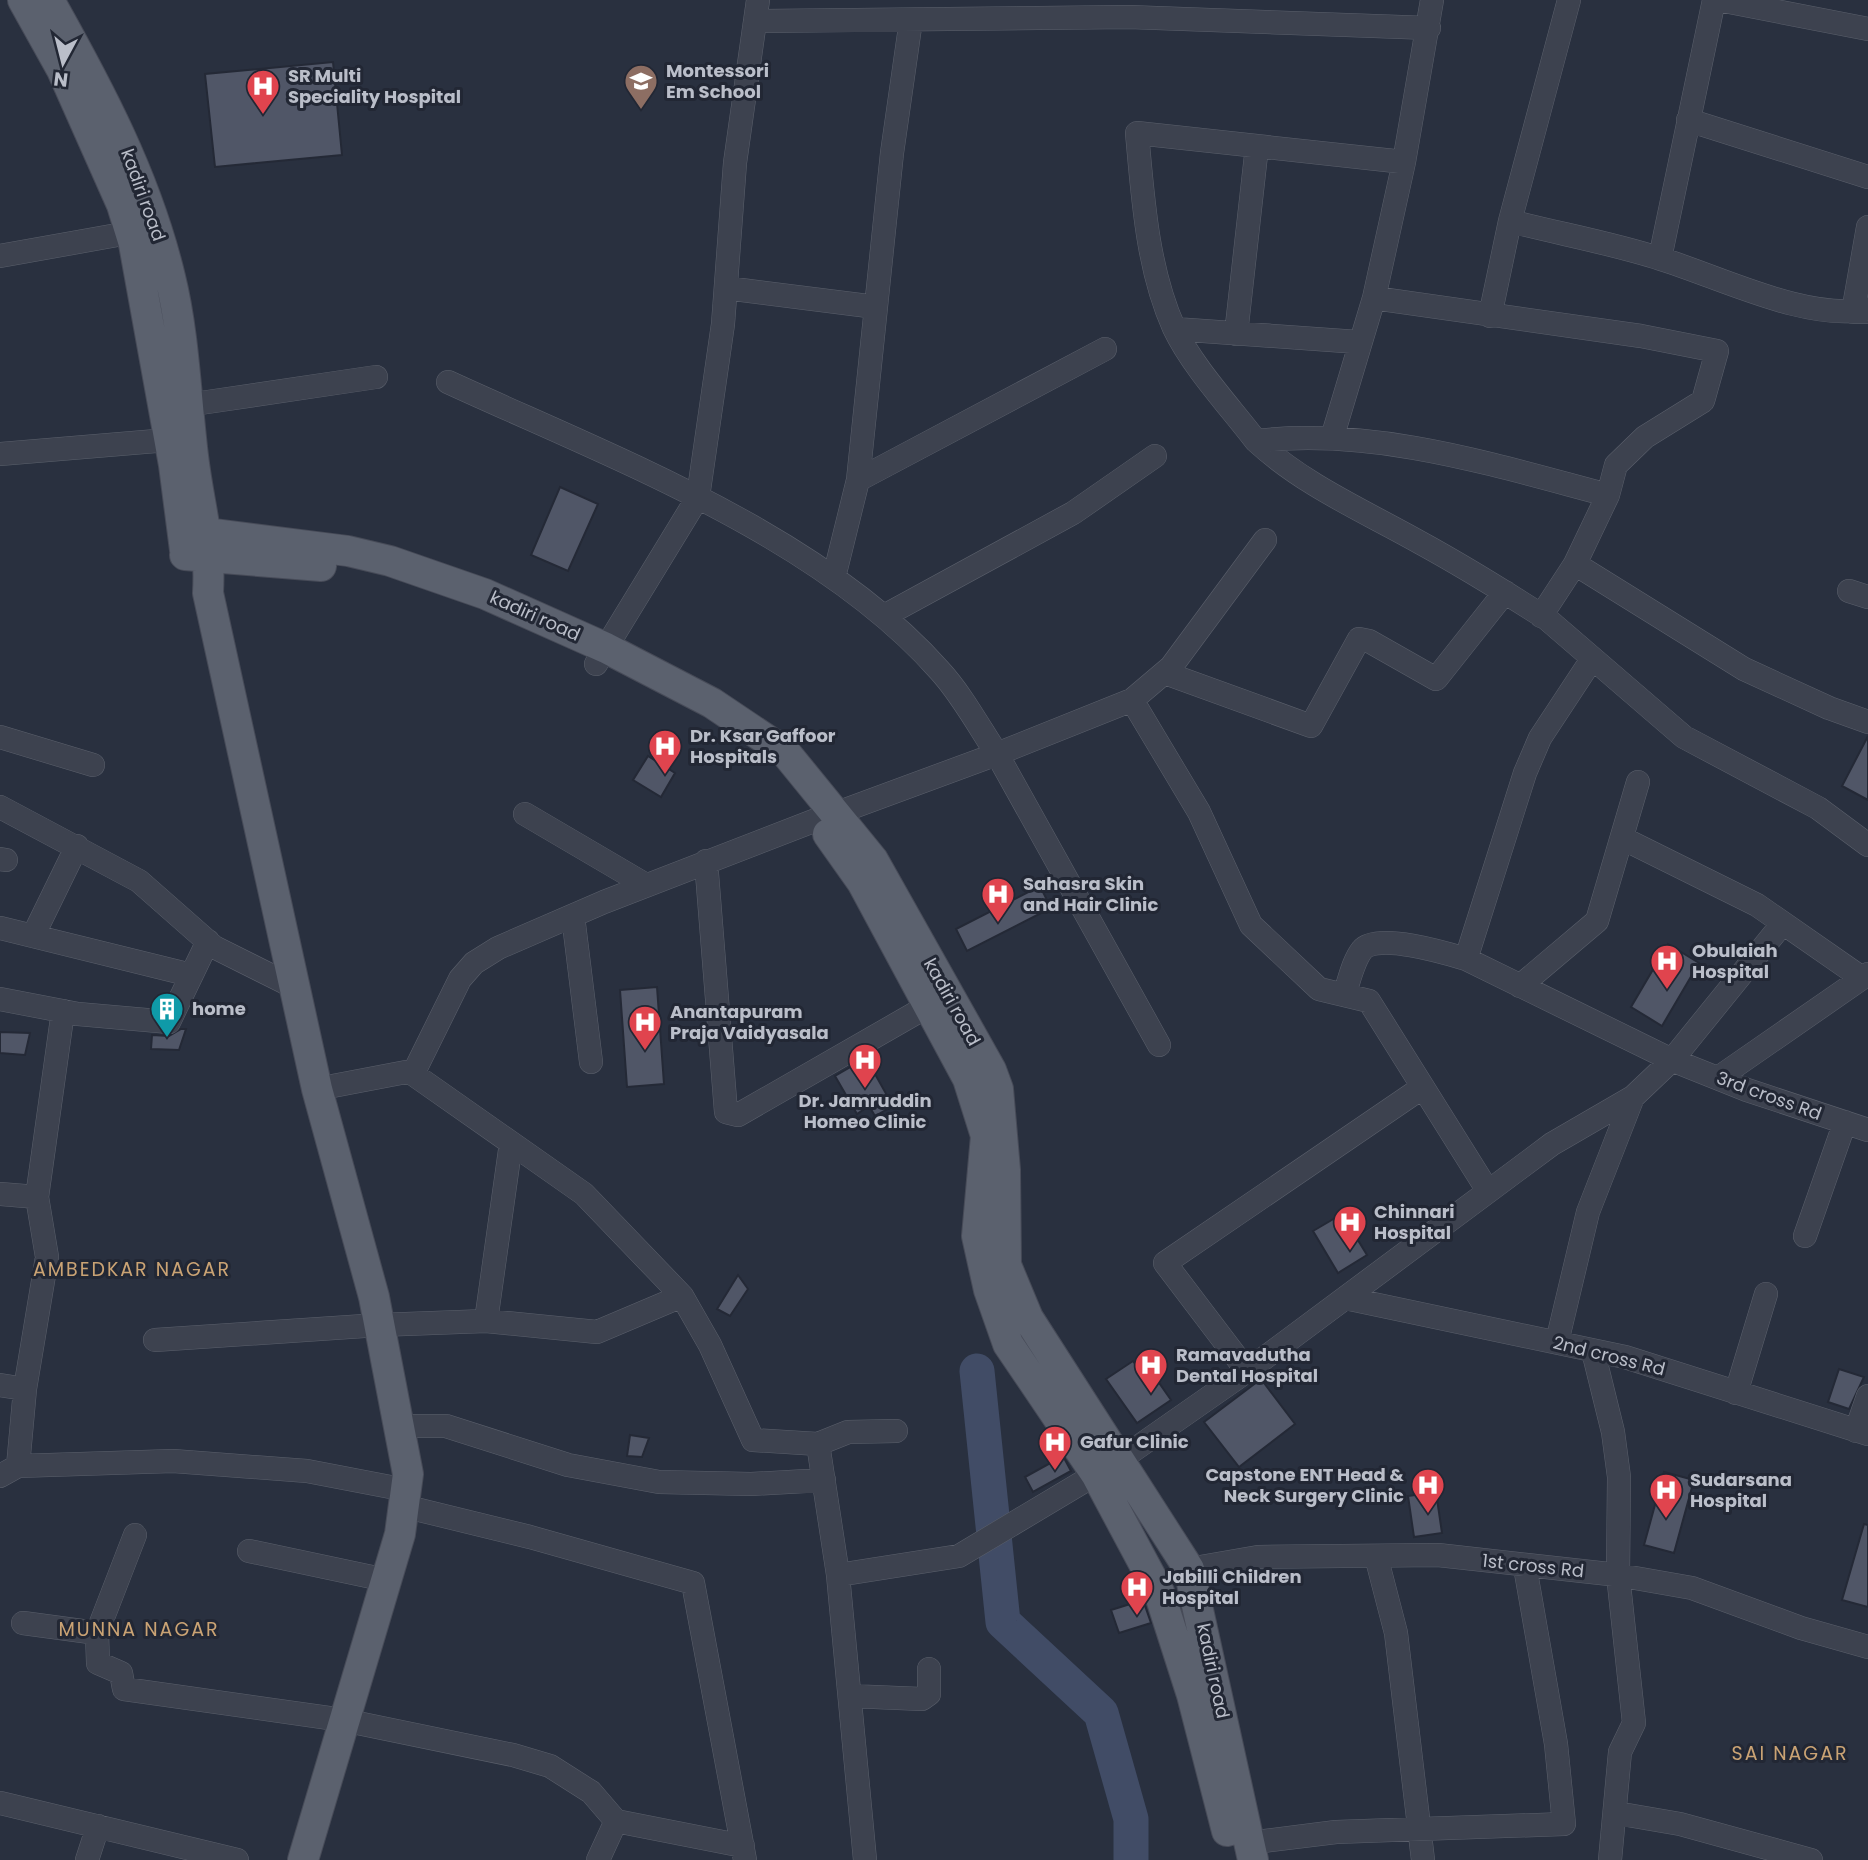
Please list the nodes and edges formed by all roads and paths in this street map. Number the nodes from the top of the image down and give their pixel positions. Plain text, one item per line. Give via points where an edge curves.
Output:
1 (23, 0) edge
2 (49, 0) edge
3 (1432, 0) edge
4 (1569, 0) edge
5 (1716, 0) edge
6 (756, 11) edge
7 (911, 20) junction
8 (1429, 27) junction
9 (1868, 29) edge
10 (1688, 120) junction
11 (1256, 146) junction
12 (1404, 162) junction
13 (1868, 177) edge
14 (1510, 221) junction
15 (1868, 227) edge
16 (144, 230) junction
17 (0, 256) edge
18 (1660, 258) junction
19 (726, 288) junction
20 (1374, 298) junction
21 (876, 307) junction
22 (1863, 311) edge
23 (1490, 316) junction
24 (1175, 329) junction
25 (1236, 334) junction
26 (1358, 342) junction
27 (1105, 349) dead end
28 (376, 377) dead end
29 (448, 382) dead end
30 (187, 405) junction
31 (1332, 438) junction
32 (169, 440) junction
33 (1256, 441) junction
34 (0, 454) edge
35 (1155, 456) dead end
36 (858, 480) junction
37 (1608, 495) junction
38 (698, 497) junction
39 (1265, 540) dead end
40 (196, 543) junction
41 (1575, 564) junction
42 (834, 577) junction
43 (1505, 592) junction
44 (884, 616) junction
45 (1544, 618) junction
46 (601, 656) junction
47 (1592, 659) junction
48 (1165, 673) junction
49 (1132, 699) junction
50 (1868, 722) edge
51 (0, 737) edge
52 (997, 754) junction
53 (93, 765) dead end
54 (1638, 782) dead end
55 (0, 807) edge
56 (525, 814) dead end
57 (826, 816) junction
58 (1622, 838) junction
59 (1868, 845) edge
60 (77, 846) junction
61 (706, 861) junction
62 (646, 885) junction
63 (573, 916) junction
64 (1783, 923) junction
65 (0, 928) edge
66 (33, 936) junction
67 (208, 941) junction
68 (1466, 960) junction
69 (191, 975) junction
70 (1865, 976) edge
71 (1520, 986) junction
72 (296, 988) junction
73 (1344, 995) junction
74 (0, 999) edge
75 (928, 1006) junction
76 (63, 1011) junction
77 (1159, 1045) dead end
78 (1672, 1060) junction
79 (591, 1062) dead end
80 (413, 1074) junction
81 (1718, 1078) junction
82 (1423, 1087) junction
83 (317, 1089) junction
84 (1633, 1097) junction
85 (1845, 1122) junction
86 (1868, 1130) edge
87 (511, 1143) junction
88 (1488, 1191) junction
89 (0, 1194) edge
90 (37, 1197) junction
91 (1804, 1236) dead end
92 (1766, 1294) dead end
93 (682, 1296) junction
94 (1345, 1298) junction
95 (486, 1321) junction
96 (379, 1325) junction
97 (155, 1340) dead end
98 (1557, 1342) junction
99 (1593, 1350) junction
100 (1247, 1371) junction
101 (0, 1385) edge
102 (25, 1388) junction
103 (1736, 1392) junction
104 (1868, 1396) edge
105 (398, 1426) junction
106 (896, 1431) dead end
107 (1862, 1432) edge
108 (818, 1444) junction
109 (1107, 1467) junction
110 (9, 1471) edge
111 (824, 1480) junction
112 (404, 1498) junction
113 (135, 1535) dead end
114 (249, 1551) dead end
115 (1376, 1556) junction
116 (1525, 1567) junction
117 (1189, 1569) junction
118 (838, 1575) junction
119 (1618, 1575) junction
120 (386, 1580) junction
121 (23, 1623) dead end
122 (97, 1633) junction
123 (1868, 1647) edge
124 (929, 1669) dead end
125 (850, 1696) junction
126 (343, 1720) junction
127 (0, 1803) edge
128 (1616, 1813) junction
129 (617, 1821) junction
130 (98, 1826) junction
131 (1420, 1829) junction
132 (744, 1853) edge
133 (1245, 1854) edge
134 (87, 1860) edge
135 (237, 1860) edge
136 (303, 1860) edge
137 (598, 1860) edge
138 (865, 1860) edge
139 (1423, 1860) edge
140 (1610, 1860) edge
141 (1811, 1860) edge

1 - 16 main road, kadiri road via 62,70 122,205
2 - 16 main road, kadiri road via 106,101
3 - 8 street
4 - 14 street
5 - 9 street
5 - 10 street
6 - 7 street
6 - 19 street via 735,163
7 - 8 street via 1129,17
7 - 21 street via 891,153
8 - 12 street
10 - 13 street
10 - 18 street
11 - 12 street
11 - 24 street via 1137,133 1154,267
11 - 25 street
12 - 20 street
14 - 18 street
14 - 23 street
15 - 22 street
16 - 17 street
16 - 30 main road, kadiri road via 171,279
16 - 32 main road, kadiri road via 139,265
18 - 22 street via 1786,302
19 - 21 street
19 - 38 street
20 - 23 street
20 - 26 street
21 - 36 street
23 - 37 street via 1717,351 1703,401 1645,437 1616,465
24 - 25 street
24 - 33 street
25 - 26 street
26 - 31 street
27 - 36 street
28 - 30 street
29 - 38 street
30 - 40 main road, kadiri road
31 - 33 street
31 - 37 street via 1445,454
32 - 34 street
32 - 40 main road, kadiri road
33 - 43 street via 1308,482
35 - 44 street via 1062,519
36 - 42 street
37 - 41 street
38 - 42 street
38 - 46 street
39 - 48 street
40 - 46 main road, kadiri road via 402,582
40 - 72 main road
41 - 45 street
41 - 50 street via 1744,668
42 - 44 street
43 - 45 street
43 - 48 street via 1436,679 1359,639 1311,726
44 - 52 street via 942,672
45 - 47 street
46 - 57 main road, kadiri road via 712,703 767,737 796,763
47 - 59 street via 1684,737 1818,808
47 - 68 street via 1540,738 1525,773
48 - 49 street
49 - 52 street
49 - 73 street via 1199,811 1251,925 1319,989
51 - 53 street
52 - 57 street
52 - 77 street
54 - 58 street
55 - 60 street
56 - 62 street
57 - 61 street
57 - 75 main road, kadiri road
57 - 109 main road, kadiri road via 873,860 998,1089 1006,1265 1028,1318
58 - 64 street via 1757,905
58 - 71 street via 1597,920
60 - 66 street
60 - 67 street via 139,881
61 - 62 street
61 - 75 street via 726,1112 730,1115 738,1115
62 - 63 street
63 - 79 street
63 - 80 street via 474,963 460,979
64 - 70 street
64 - 78 street
65 - 66 street
66 - 69 street
67 - 69 street
67 - 72 street
68 - 71 street, 3rd cross Rd
68 - 73 street, 3rd cross Rd via 1387,942 1368,944 1360,950
69 - 76 street via 169,1022
70 - 81 street
71 - 78 street, 3rd cross Rd
72 - 83 main road
73 - 82 street via 1369,1001
74 - 76 street
75 - 109 main road, kadiri road via 968,1079 986,1136 977,1236 1008,1344
76 - 90 street
78 - 81 street, 3rd cross Rd
78 - 84 street
80 - 83 street
80 - 87 street
81 - 85 street, 3rd cross Rd
82 - 88 street
82 - 100 street via 1165,1263
83 - 96 main road
84 - 88 street via 1552,1144
84 - 98 street via 1588,1212
85 - 86 street, 3rd cross Rd
85 - 91 street
87 - 93 street via 584,1194
87 - 95 street
88 - 94 street
89 - 90 street
90 - 102 street via 47,1257
92 - 103 street
93 - 95 street via 597,1332
93 - 108 street via 753,1440
94 - 98 street, 2nd cross Rd
94 - 100 street
95 - 96 street
96 - 97 street
96 - 105 main road
98 - 99 street, 2nd cross Rd
99 - 103 street, 2nd cross Rd
99 - 119 street via 1619,1477
100 - 109 street
101 - 102 street
102 - 110 street
103 - 107 street, 2nd cross Rd
104 - 107 street
105 - 111 street via 446,1426 568,1465 659,1482 751,1485
105 - 112 main road via 408,1474
106 - 108 street via 848,1432
108 - 111 street
109 - 117 main road, kadiri road
109 - 118 street via 959,1556
109 - 133 main road, kadiri road via 1159,1592
110 - 112 street via 173,1461 307,1471
111 - 118 street
112 - 120 main road via 400,1534
112 - 132 street via 693,1583
113 - 122 street
114 - 120 street
115 - 116 street, 1st cross Rd via 1438,1556
115 - 117 street, 1st cross Rd via 1258,1557
115 - 131 street via 1396,1633
116 - 119 street, 1st cross Rd
116 - 131 street via 1556,1744 1564,1824
117 - 133 main road, kadiri road
118 - 125 street
119 - 123 street, 1st cross Rd via 1692,1588
119 - 128 street via 1634,1724 1620,1752
120 - 126 main road
121 - 122 street
122 - 126 street via 98,1663 121,1673 124,1689
124 - 125 street via 929,1694 922,1699
125 - 138 street
126 - 129 street via 550,1766 591,1792
126 - 136 main road
127 - 130 street
128 - 140 street
128 - 141 street via 1679,1824
129 - 132 street
129 - 137 street
130 - 134 street
130 - 135 street
131 - 133 street via 1336,1832
131 - 139 street

